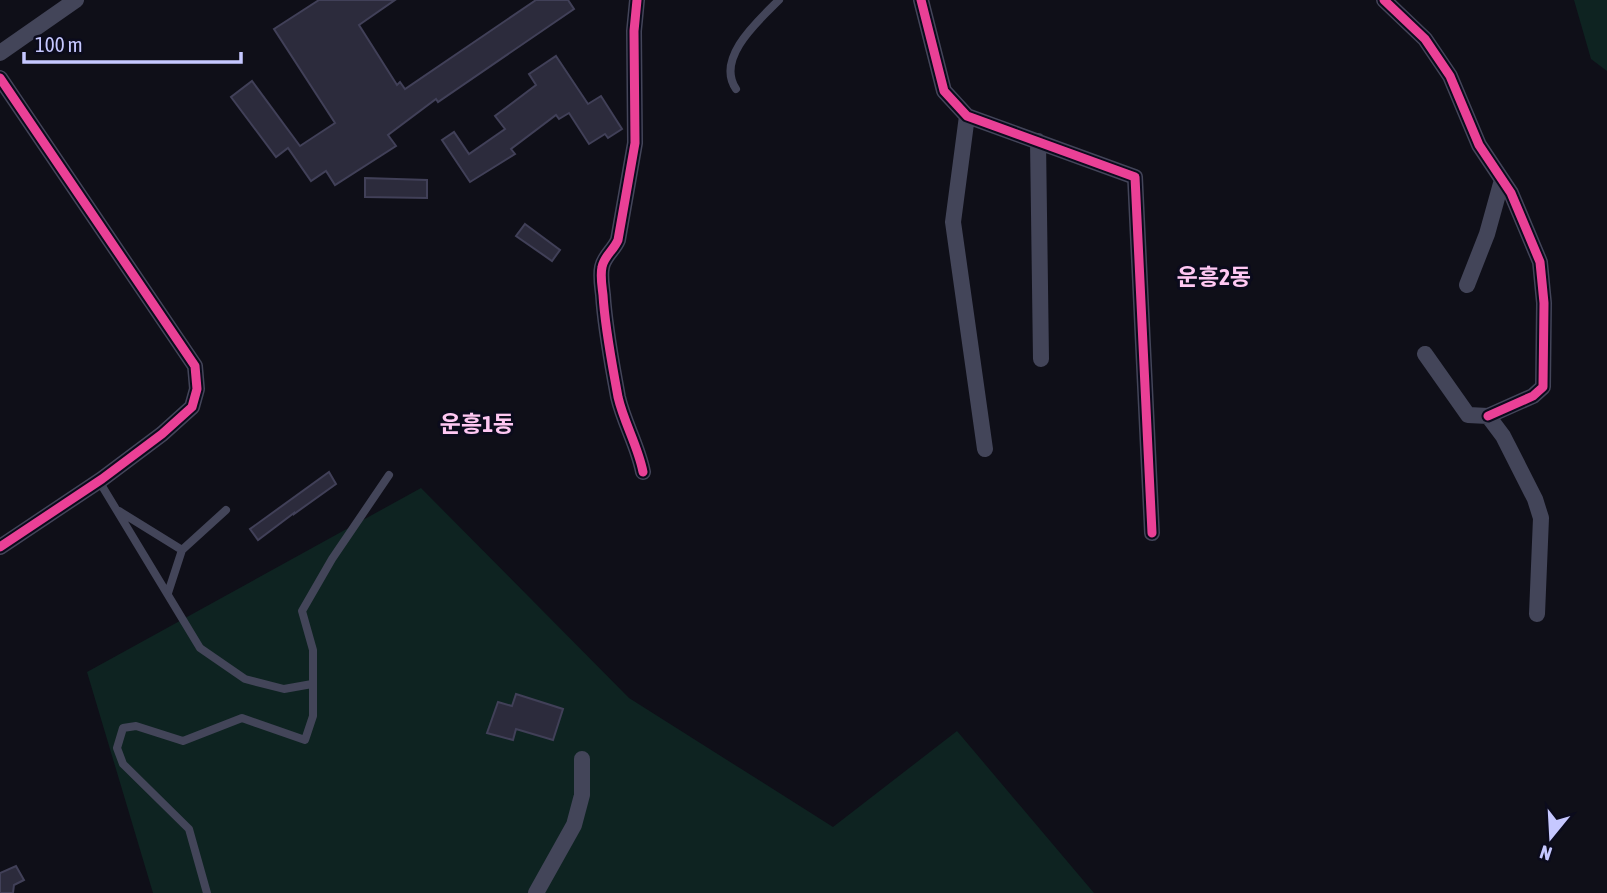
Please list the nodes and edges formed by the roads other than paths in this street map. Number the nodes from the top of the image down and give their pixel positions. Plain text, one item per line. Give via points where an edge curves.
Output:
1 (76, 0) edge
2 (637, 0) edge
3 (779, 0) edge
4 (920, 0) edge
5 (1384, 0) edge
6 (0, 53) edge
7 (0, 78) edge
8 (736, 89) dead end
9 (967, 116) junction
10 (1038, 141) junction
11 (1502, 180) junction
12 (1467, 285) dead end
13 (1425, 354) dead end
14 (1041, 359) dead end
15 (1488, 416) junction
16 (985, 449) dead end
17 (643, 472) dead end
18 (389, 475) dead end
19 (99, 481) junction
20 (117, 510) junction
21 (226, 510) dead end
22 (1152, 533) dead end
23 (0, 547) edge
24 (182, 550) junction
25 (168, 593) junction
26 (1537, 614) dead end
27 (312, 684) junction
28 (582, 759) dead end
29 (207, 893) edge
30 (536, 893) edge

1 - 6 street
2 - 17 street via 635,143 618,240 602,267 604,313 618,397
3 - 8 lane via 735,52 730,72
4 - 9 street via 944,91
5 - 11 street via 1425,39 1450,76 1479,145
7 - 19 street via 195,366 197,389 192,408
9 - 10 street
9 - 16 street via 953,222
10 - 14 street
10 - 22 street via 1135,177
11 - 12 street
11 - 15 street via 1540,262 1543,387
13 - 15 street via 1468,415
15 - 26 street via 1503,436 1541,517
18 - 27 lane via 302,611 313,650
19 - 20 lane
19 - 23 street
20 - 24 lane
20 - 25 lane
21 - 24 lane
24 - 25 lane
25 - 27 lane via 200,648 245,679 284,689
27 - 29 lane via 313,716 305,740 242,718 183,741 136,726 123,728 117,748 123,764 189,829
28 - 30 street via 582,795 574,825

